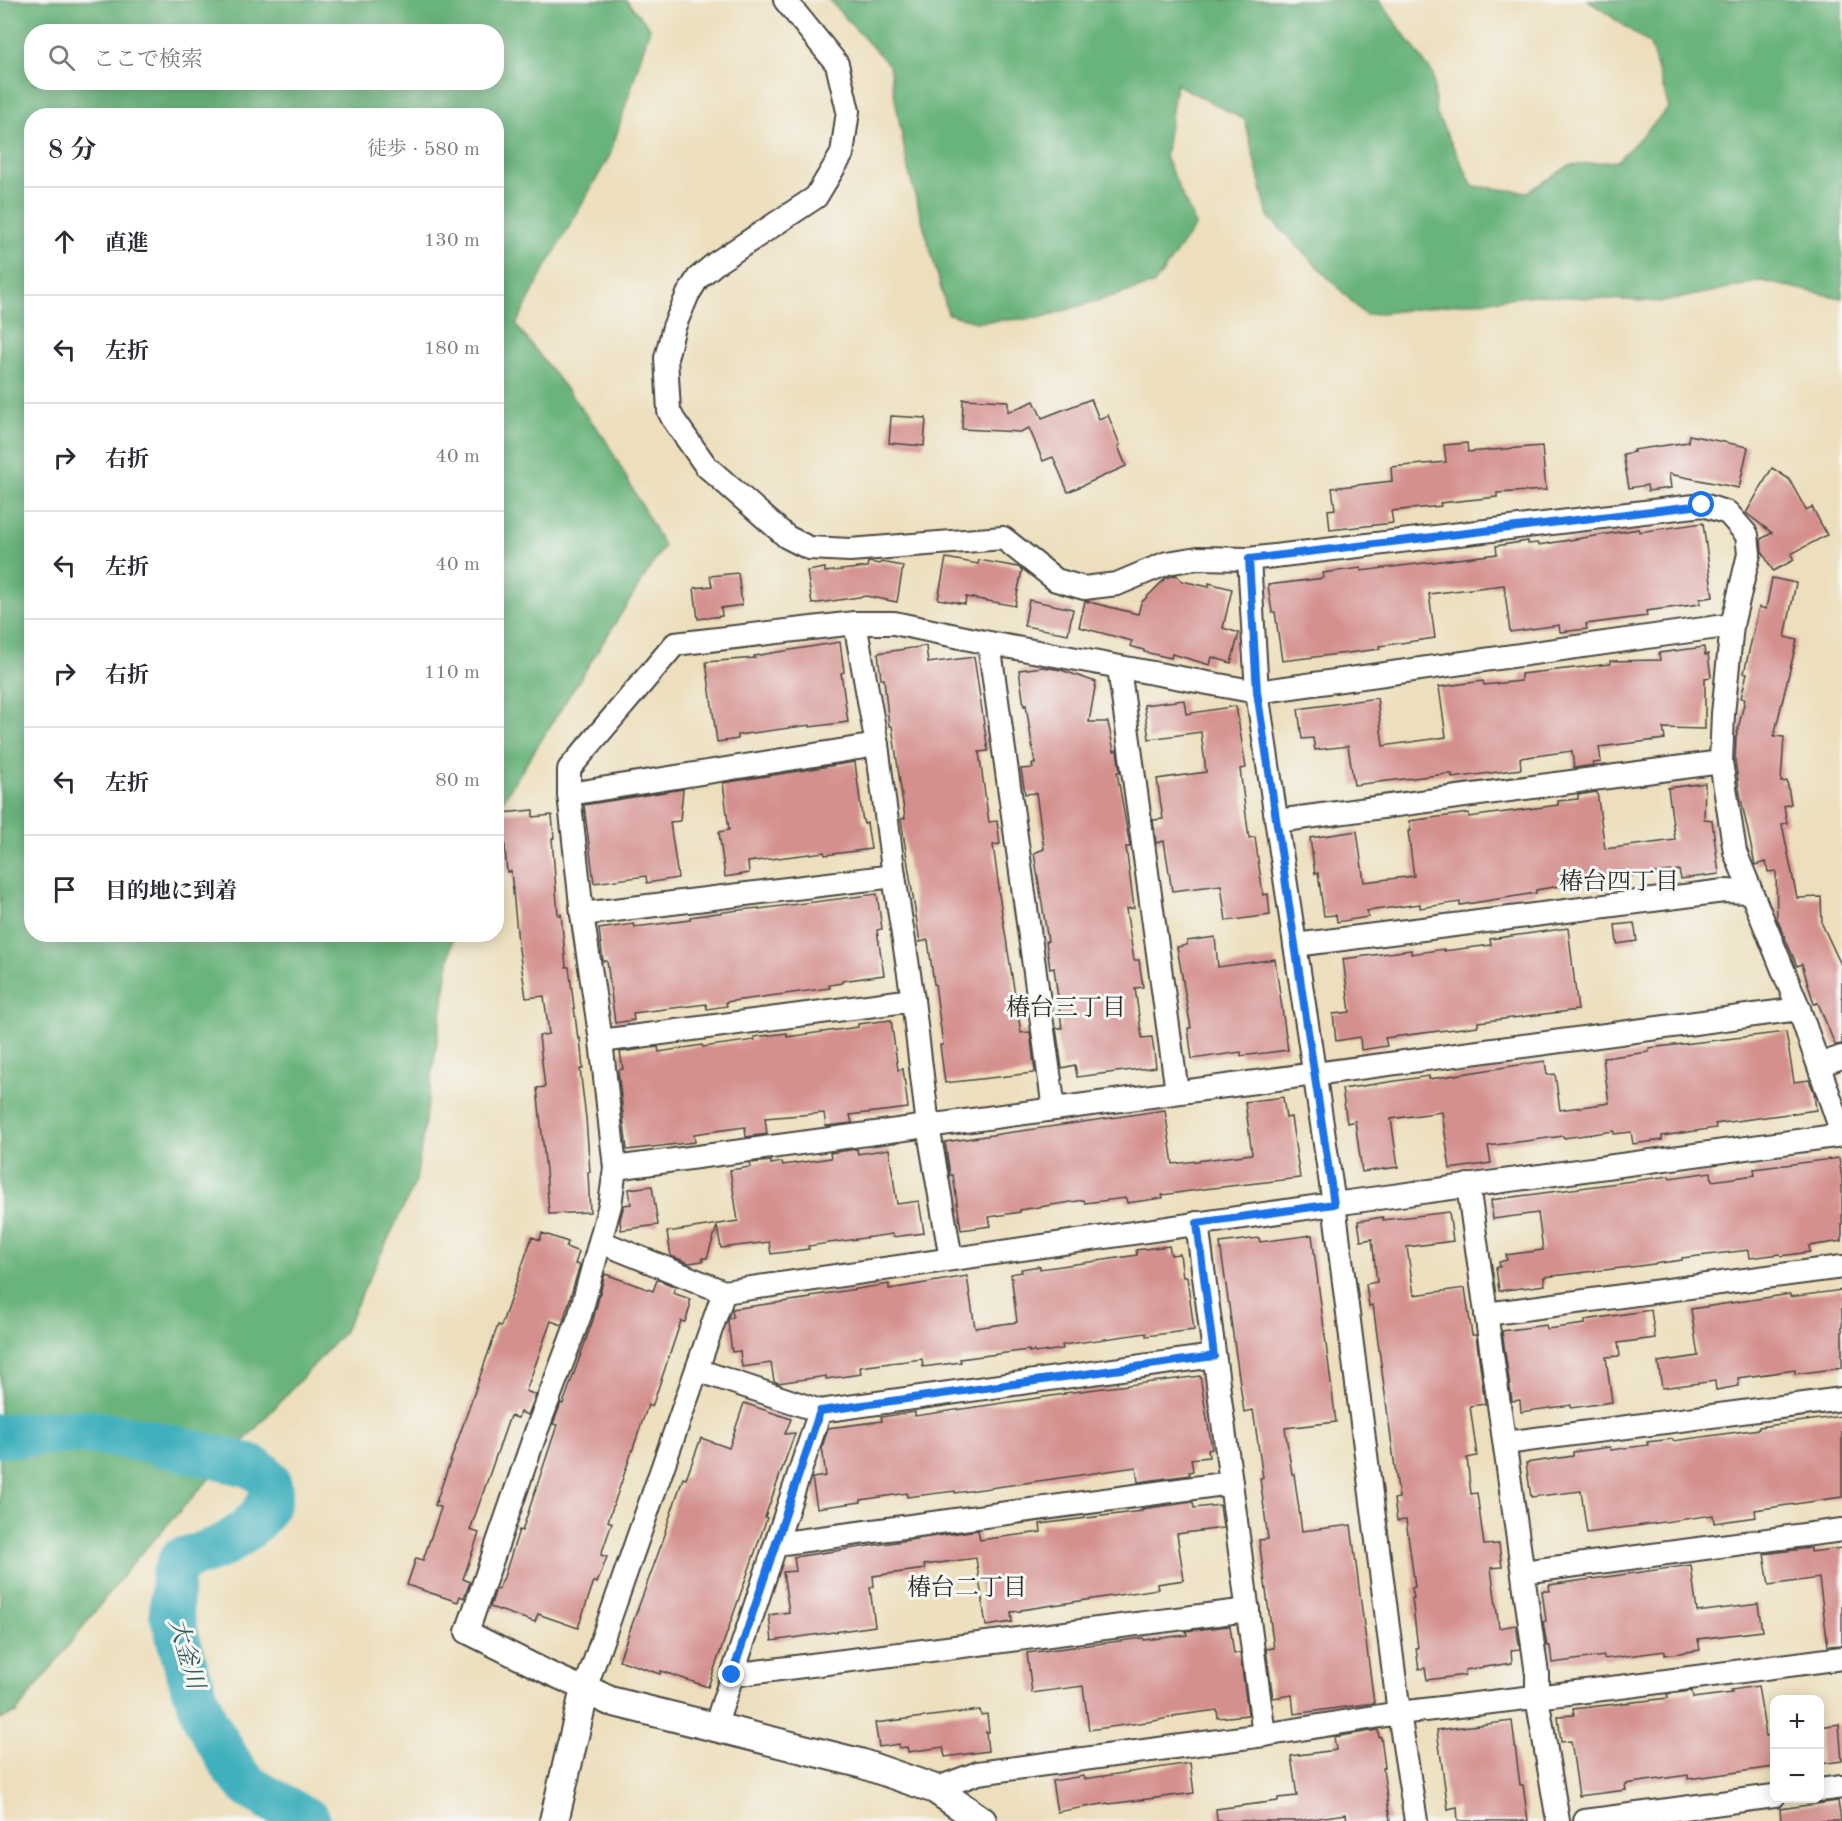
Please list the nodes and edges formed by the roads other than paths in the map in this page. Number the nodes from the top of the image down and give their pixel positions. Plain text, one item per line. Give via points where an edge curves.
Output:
1 (786, 0) edge
2 (1249, 559) junction
3 (855, 623) junction
4 (1732, 625) junction
5 (989, 643) junction
6 (1119, 668) junction
7 (1257, 692) junction
8 (877, 745) junction
9 (1721, 762) junction
10 (569, 794) junction
11 (1277, 821) junction
12 (894, 876) junction
13 (1751, 892) junction
14 (582, 914) junction
15 (1295, 945) junction
16 (913, 1000) junction
17 (1799, 1009) junction
18 (601, 1041) junction
19 (1842, 1057) edge
20 (1818, 1065) junction
21 (1314, 1073) junction
22 (1177, 1092) junction
23 (1054, 1109) junction
24 (928, 1126) junction
25 (1842, 1134) edge
26 (615, 1168) junction
27 (1468, 1185) junction
28 (1334, 1204) junction
29 (1197, 1223) junction
30 (601, 1242) junction
31 (951, 1259) junction
32 (1842, 1267) edge
33 (724, 1292) junction
34 (1486, 1314) junction
35 (1214, 1356) junction
36 (697, 1370) junction
37 (1842, 1400) edge
38 (820, 1411) junction
39 (1505, 1443) junction
40 (1232, 1483) junction
41 (1842, 1530) edge
42 (776, 1544) junction
43 (1523, 1572) junction
44 (1248, 1610) junction
45 (1842, 1658) edge
46 (732, 1675) junction
47 (585, 1689) junction
48 (1537, 1697) junction
49 (1399, 1713) junction
50 (715, 1727) junction
51 (1264, 1735) junction
52 (1842, 1787) edge
53 (935, 1789) junction
54 (1824, 1789) edge
55 (1770, 1797) edge
56 (554, 1821) edge
57 (982, 1821) edge
58 (1416, 1821) edge
59 (1558, 1821) edge
60 (1585, 1821) edge

1 - 2 street via 837,64 848,111 842,154 816,196 706,271 683,305 666,358 669,411 706,466 787,537 809,548 850,550 1003,538 1056,580 1084,588 1117,584 1167,563 1198,558
2 - 4 street via 1702,505 1728,513 1747,535 1749,554
2 - 7 street
3 - 5 street via 894,623
3 - 8 street
3 - 10 street via 675,644 570,769
4 - 7 street
4 - 9 street
5 - 6 street
5 - 23 street
6 - 7 street
6 - 22 street
7 - 11 street
8 - 10 street
8 - 12 street
9 - 11 street
9 - 13 street via 1735,852
10 - 14 street
11 - 15 street
12 - 14 street
12 - 16 street
13 - 15 street via 1724,891
13 - 17 street
14 - 18 street
15 - 21 street
16 - 18 street
16 - 24 street
17 - 20 street
17 - 21 street
18 - 26 street
19 - 20 street
20 - 25 street
21 - 22 street
21 - 28 street
22 - 23 street
23 - 24 street
24 - 26 street
24 - 31 street
25 - 27 street
26 - 30 street
27 - 28 street
27 - 34 street
28 - 29 street
28 - 49 street
29 - 31 street
29 - 35 street
30 - 33 street
30 - 47 street via 580,1315 467,1632
31 - 33 street
32 - 34 street
33 - 36 street
34 - 39 street
35 - 38 street
35 - 40 street
36 - 38 street
36 - 47 street
37 - 39 street
38 - 42 street
39 - 43 street
40 - 42 street
40 - 44 street
41 - 43 street
42 - 46 street
43 - 48 street
44 - 46 street
44 - 51 street
45 - 48 street
46 - 50 street
47 - 50 street via 610,1701
47 - 56 street
48 - 49 street
48 - 59 street
49 - 51 street
49 - 58 street
50 - 53 street via 860,1762
51 - 53 street via 978,1773
52 - 54 street
53 - 57 street
55 - 60 street

